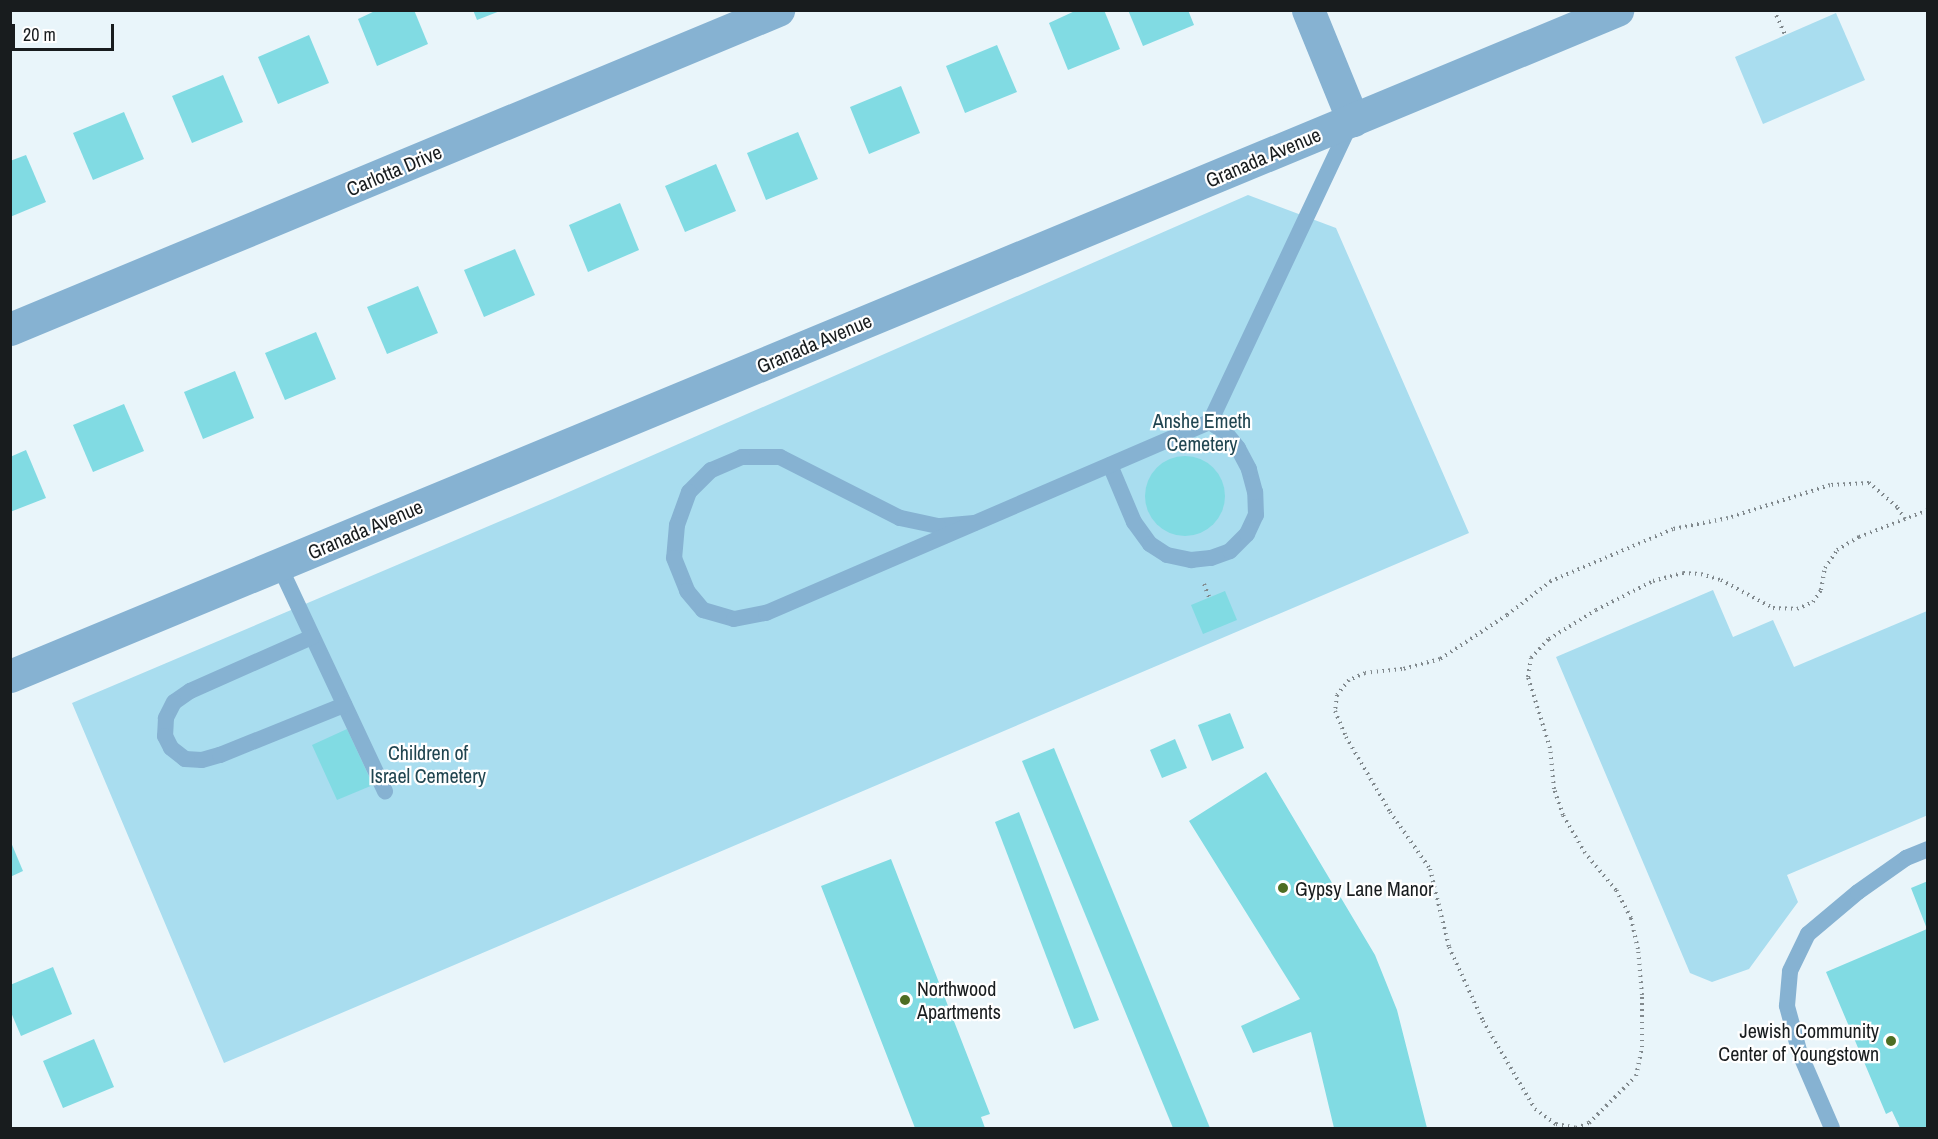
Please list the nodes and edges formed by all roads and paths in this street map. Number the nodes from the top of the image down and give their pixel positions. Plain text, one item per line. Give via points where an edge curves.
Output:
1 (778, 10) edge
2 (1308, 10) edge
3 (1617, 10) edge
4 (1774, 10) edge
5 (1785, 35) dead end
6 (1353, 120) junction
7 (10, 329) edge
8 (1210, 422) junction
9 (1110, 465) junction
10 (1928, 510) edge
11 (1905, 519) junction
12 (974, 524) junction
13 (279, 565) junction
14 (312, 637) junction
15 (10, 676) edge
16 (344, 705) junction
17 (385, 791) dead end
18 (1928, 849) edge
19 (1832, 1128) edge

1 - 7 street, Carlotta Drive
2 - 6 street
3 - 6 street, Granada Avenue
4 - 5 path
6 - 8 lane
6 - 13 street, Granada Avenue
8 - 9 lane
8 - 9 lane via 1238,448 1255,492 1256,515 1247,534 1230,551 1191,560 1167,555 1150,544 1134,522
9 - 12 lane
10 - 11 path
11 - 11 path via 1836,550 1825,568 1821,590 1813,602 1797,609 1773,608 1721,580 1683,573 1653,581 1596,610 1549,639 1531,658 1527,677 1550,748 1554,789 1563,815 1631,918 1642,995 1642,1047 1636,1076 1589,1123 1576,1128 1556,1124 1535,1109 1483,1021 1449,947 1430,869 1390,813 1346,737 1335,711 1337,695 1349,680 1365,673 1440,659 1551,581 1672,529 1728,518 1830,485 1869,483
12 - 12 lane via 766,613 734,619 703,610 687,591 674,558 677,525 689,492 711,470 742,457 780,457 900,518 938,526
13 - 14 lane
13 - 15 street, Granada Avenue
14 - 16 lane
14 - 16 lane via 190,691 174,702 166,718 165,736 171,748 185,759 202,759
16 - 17 lane
18 - 19 lane via 1906,858 1808,934 1790,971 1788,1006 1795,1035

